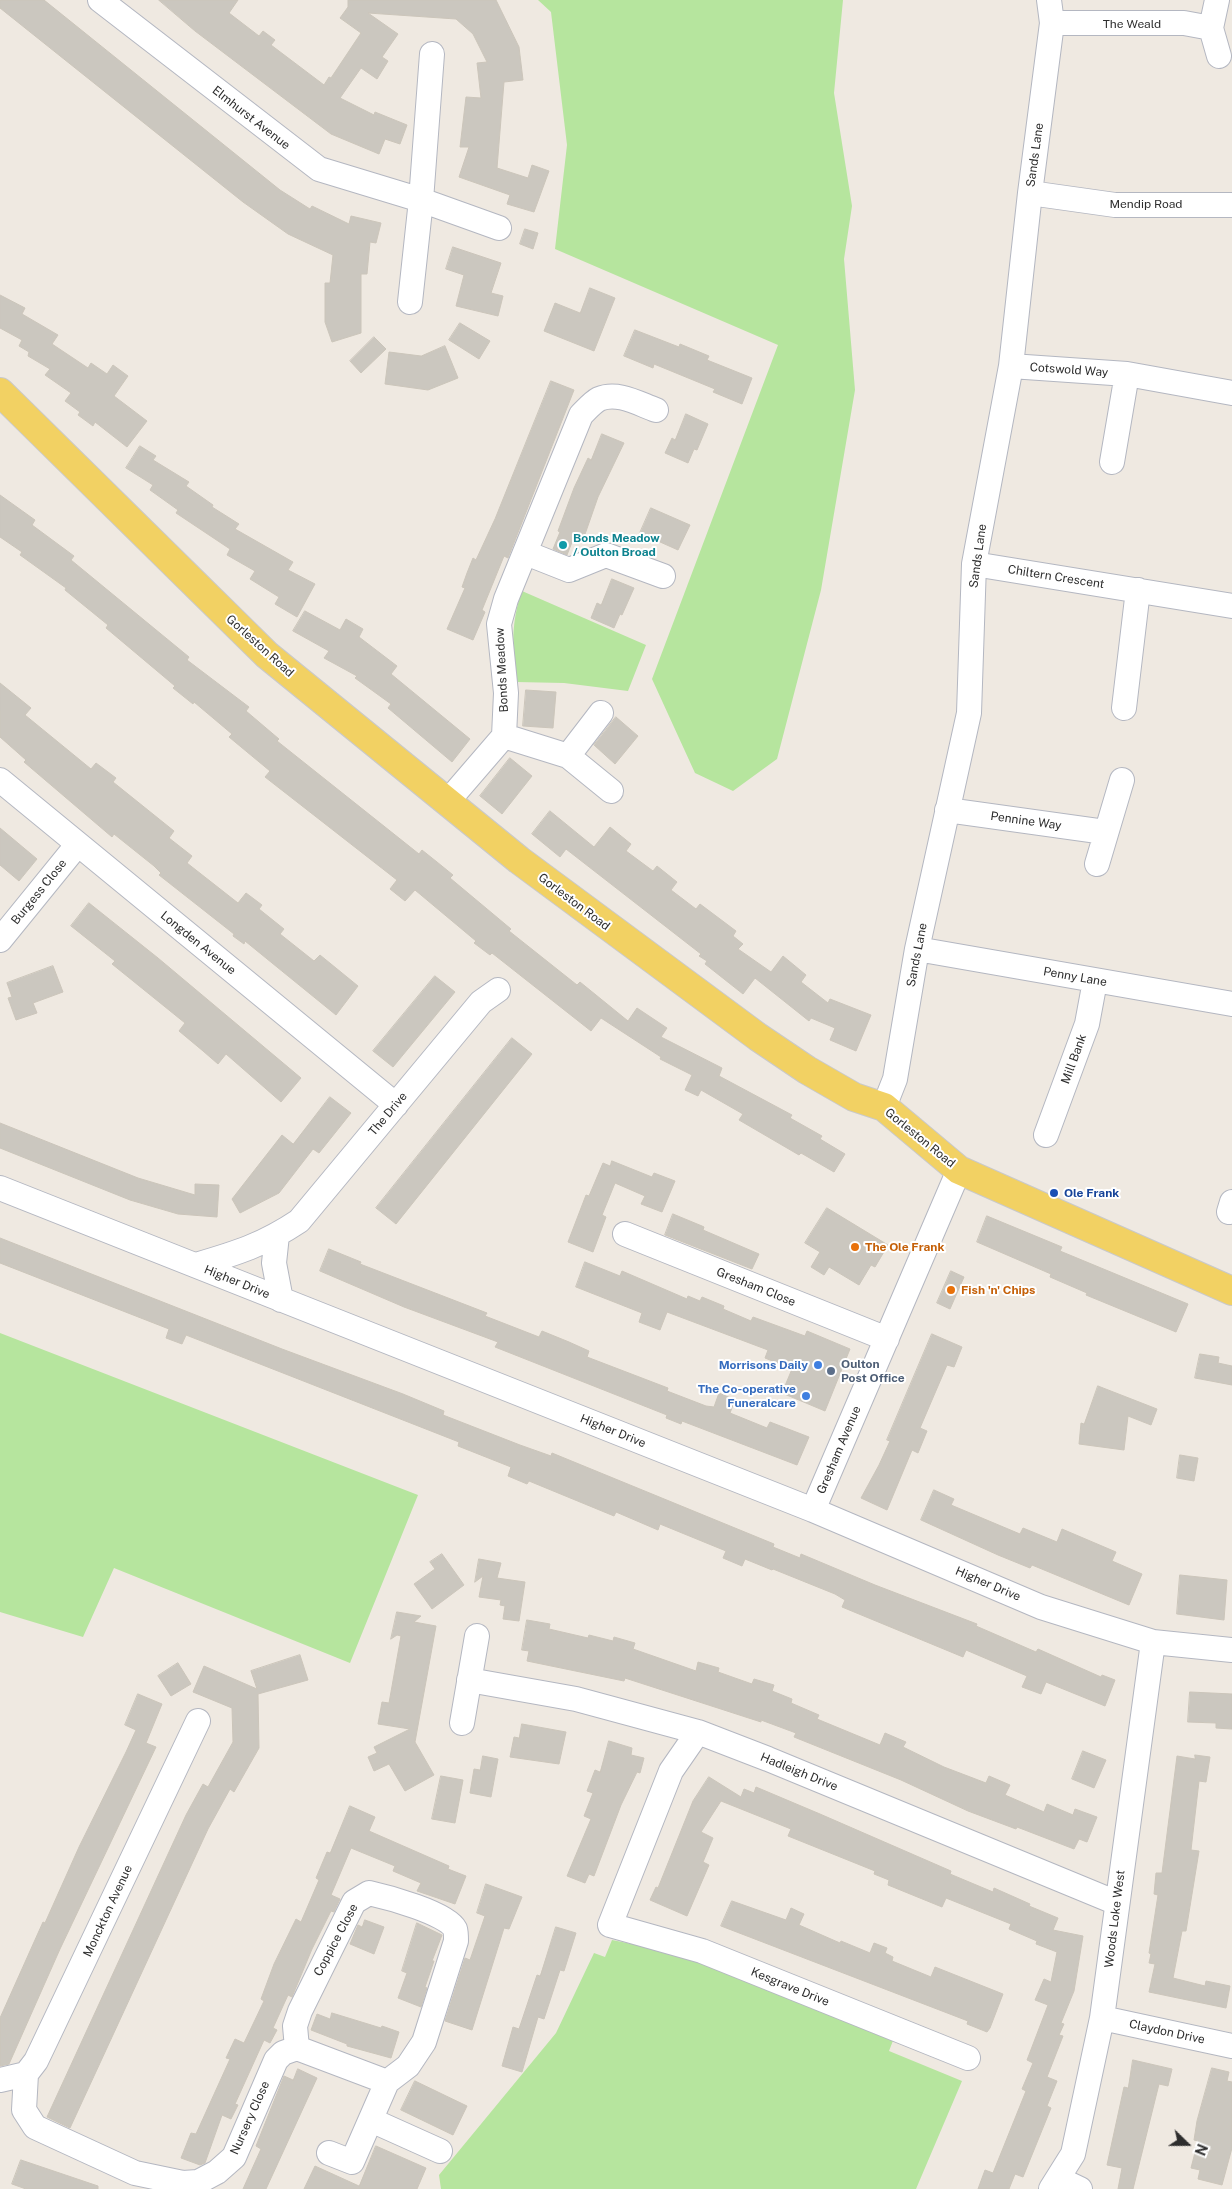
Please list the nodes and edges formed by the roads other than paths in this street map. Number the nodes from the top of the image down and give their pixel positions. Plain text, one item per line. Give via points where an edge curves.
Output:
1 (100, 0) edge
2 (1217, 0) edge
3 (1051, 11) edge
4 (1212, 28) junction
5 (432, 54) dead end
6 (1219, 56) dead end
7 (1030, 193) junction
8 (421, 200) junction
9 (1232, 205) edge
10 (499, 228) dead end
11 (410, 302) dead end
12 (1011, 366) junction
13 (1127, 374) junction
14 (0, 392) edge
15 (1232, 393) edge
16 (656, 410) dead end
17 (1112, 462) dead end
18 (526, 553) junction
19 (974, 564) junction
20 (663, 576) dead end
21 (1138, 590) junction
22 (1232, 606) edge
23 (1124, 708) dead end
24 (601, 713) dead end
25 (504, 736) junction
26 (568, 756) junction
27 (0, 780) edge
28 (1122, 780) dead end
29 (611, 791) dead end
30 (448, 801) junction
31 (947, 810) junction
32 (1105, 832) junction
33 (78, 844) junction
34 (1097, 864) dead end
35 (0, 940) edge
36 (917, 949) junction
37 (1095, 981) junction
38 (498, 990) dead end
39 (1232, 1004) edge
40 (396, 1105) junction
41 (884, 1108) junction
42 (1046, 1134) dead end
43 (959, 1170) junction
44 (0, 1188) edge
45 (625, 1234) dead end
46 (277, 1236) junction
47 (196, 1265) junction
48 (1232, 1291) edge
49 (280, 1300) junction
50 (886, 1340) junction
51 (813, 1510) junction
52 (477, 1636) dead end
53 (1152, 1642) junction
54 (1232, 1650) edge
55 (469, 1680) junction
56 (198, 1721) dead end
57 (462, 1723) dead end
58 (698, 1732) junction
59 (1117, 1903) junction
60 (1102, 2018) junction
61 (1232, 2046) edge
62 (297, 2048) junction
63 (968, 2058) dead end
64 (26, 2074) junction
65 (0, 2080) edge
66 (387, 2082) junction
67 (371, 2120) junction
68 (440, 2151) dead end
69 (330, 2153) dead end
70 (1055, 2184) edge
71 (1080, 2189) edge

1 - 8 street, Elmhurst Avenue via 319,169
2 - 4 street
3 - 4 street, The Weald
3 - 7 street, Sands Lane
4 - 6 street
5 - 8 street
7 - 9 street, Mendip Road via 1115,205
7 - 12 street, Sands Lane
8 - 10 street, Elmhurst Avenue
8 - 11 street
12 - 13 street, Cotswold Way
12 - 19 street, Sands Lane
13 - 15 street, Cotswold Way
13 - 17 street, Cotswold Way
14 - 30 main road, Gorleston Road via 267,655
16 - 18 street, Bonds Meadow via 613,396 599,399 581,414
18 - 20 street via 569,570 606,556
18 - 25 street, Bonds Meadow via 499,624 506,693
19 - 21 street, Chiltern Crescent
19 - 31 street, Sands Lane via 969,713
21 - 22 street, Chiltern Crescent
21 - 23 street
24 - 26 street
25 - 26 street
25 - 30 street
26 - 29 street
27 - 33 street, Longden Avenue
28 - 32 street
30 - 41 main road, Gorleston Road via 541,877 758,1037 806,1070
31 - 32 street, Pennine Way
31 - 36 street, Sands Lane
32 - 34 street
33 - 35 street, Burgess Close
33 - 40 street, Longden Avenue
36 - 37 street, Penny Lane
36 - 41 street, Sands Lane via 895,1079
37 - 39 street, Penny Lane
37 - 42 street, Mill Bank via 1087,1024
38 - 40 street, The Drive via 481,1002
40 - 46 street, The Drive via 299,1221
41 - 43 main road, Gorleston Road
43 - 48 main road, Gorleston Road
43 - 50 street, Gresham Avenue
44 - 47 street, Higher Drive
45 - 50 street, Gresham Close
46 - 47 street, The Drive via 246,1251
46 - 49 street via 274,1263
47 - 49 street, Higher Drive
49 - 51 street, Higher Drive
50 - 51 street, Gresham Avenue
51 - 53 street, Higher Drive via 1041,1606
52 - 55 street
53 - 54 street, Higher Drive
53 - 59 street, Woods Loke West
55 - 57 street
55 - 58 street, Hadleigh Drive via 576,1699
56 - 64 street, Monckton Avenue via 40,2054
58 - 59 street, Hadleigh Drive
58 - 63 street, Kesgrave Drive via 671,1771 607,1934 702,1951
59 - 60 street, Woods Loke West
60 - 61 street, Claydon Drive
60 - 70 street, Woods Loke West via 1073,2154
62 - 64 street, Nursery Close via 283,2053 276,2060 234,2157 218,2172 198,2182 182,2183 135,2173 35,2127 24,2110
62 - 66 street
62 - 66 street, Coppice Close via 295,2026 300,2011 354,1902 368,1887 445,1919 454,1928 456,1941 424,2042 408,2066
64 - 65 street
66 - 67 street
67 - 68 street
67 - 69 street via 352,2162
70 - 71 street

